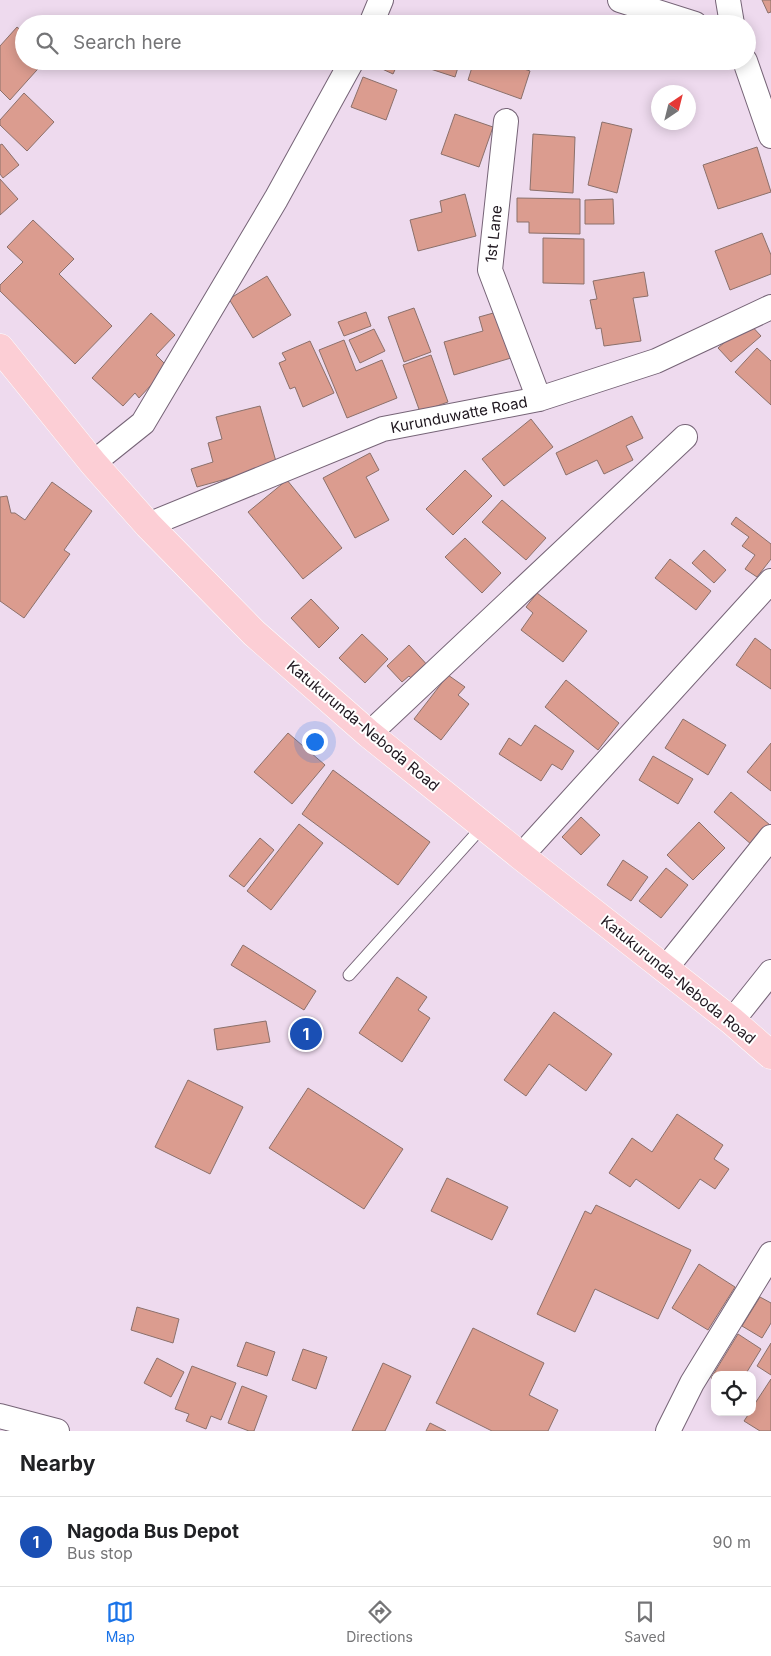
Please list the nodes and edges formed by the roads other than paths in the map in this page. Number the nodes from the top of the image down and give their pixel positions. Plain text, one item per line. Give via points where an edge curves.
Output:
1 (382, 0) edge
2 (620, 0) edge
3 (375, 15) edge
4 (667, 15) edge
5 (347, 70) edge
6 (748, 70) edge
7 (506, 121) dead end
8 (771, 136) edge
9 (771, 307) edge
10 (0, 348) edge
11 (539, 399) junction
12 (685, 437) dead end
13 (93, 463) junction
14 (148, 525) junction
15 (771, 581) edge
16 (369, 734) junction
17 (483, 826) junction
18 (771, 837) edge
19 (521, 856) junction
20 (665, 968) junction
21 (771, 972) edge
22 (349, 975) dead end
23 (732, 1021) junction
24 (771, 1055) edge
25 (771, 1254) edge
26 (0, 1416) edge
27 (57, 1431) edge
28 (668, 1431) edge

1 - 3 street
2 - 4 street
5 - 13 street via 276,199 143,423
6 - 8 street
7 - 11 street, 1st Lane via 490,270
9 - 11 street, Kurunduwatte Road via 656,361
10 - 13 main road, Katukurunda-Neboda Road
11 - 14 street, Kurunduwatte Road via 383,429
12 - 16 street
13 - 14 main road, Katukurunda-Neboda Road
14 - 16 main road, Katukurunda-Neboda Road via 254,633
15 - 19 street
16 - 17 main road, Katukurunda-Neboda Road
17 - 19 main road, Katukurunda-Neboda Road
17 - 22 lane
18 - 20 street
19 - 20 main road, Katukurunda-Neboda Road
20 - 23 main road, Katukurunda-Neboda Road
21 - 23 street
23 - 24 main road, Katukurunda-Neboda Road
25 - 28 street via 692,1383
26 - 27 street

